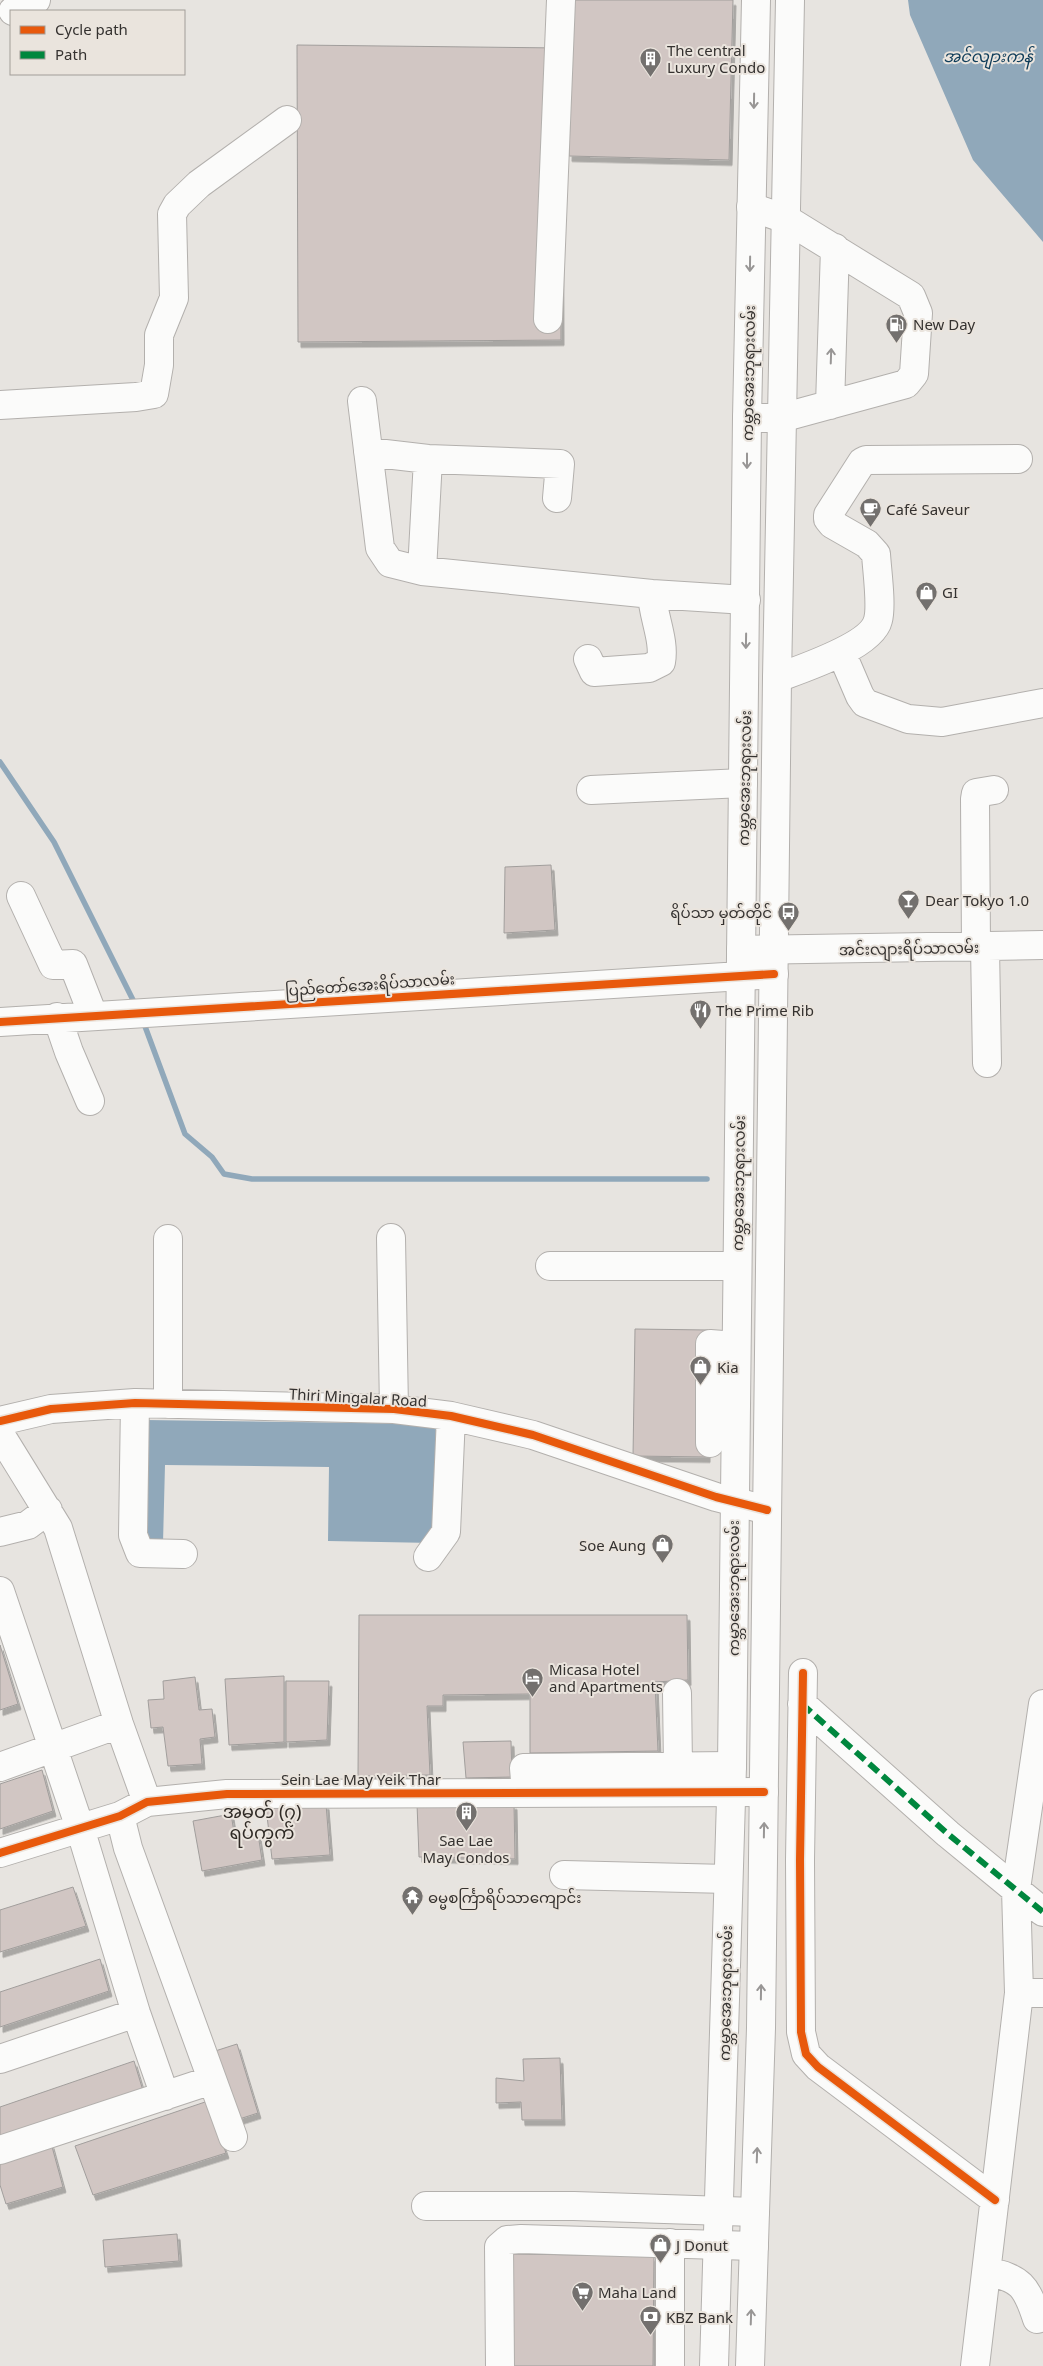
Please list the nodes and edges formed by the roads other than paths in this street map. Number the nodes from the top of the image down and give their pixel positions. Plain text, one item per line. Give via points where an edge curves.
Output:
1 (36, 0) edge
2 (561, 0) edge
3 (756, 0) edge
4 (790, 0) edge
5 (16, 10) edge
6 (287, 120) dead end
7 (751, 207) junction
8 (786, 219) junction
9 (835, 248) junction
10 (548, 320) dead end
11 (362, 400) dead end
12 (0, 405) edge
13 (830, 405) junction
14 (747, 418) junction
15 (781, 418) junction
16 (368, 452) junction
17 (428, 458) junction
18 (1018, 459) dead end
19 (557, 498) dead end
20 (422, 571) junction
21 (652, 594) junction
22 (746, 600) junction
23 (842, 654) junction
24 (588, 658) dead end
25 (745, 678) junction
26 (777, 678) junction
27 (1043, 704) edge
28 (744, 783) junction
29 (591, 790) dead end
30 (994, 790) dead end
31 (21, 896) dead end
32 (1043, 945) edge
33 (981, 947) junction
34 (774, 962) junction
35 (741, 963) junction
36 (93, 1015) junction
37 (57, 1017) junction
38 (0, 1022) edge
39 (986, 1063) dead end
40 (90, 1101) dead end
41 (391, 1238) dead end
42 (168, 1239) dead end
43 (550, 1266) dead end
44 (736, 1266) junction
45 (736, 1346) junction
46 (135, 1403) junction
47 (168, 1404) junction
48 (394, 1409) junction
49 (451, 1416) junction
50 (0, 1421) edge
51 (0, 1434) edge
52 (710, 1443) dead end
53 (734, 1502) junction
54 (48, 1510) junction
55 (767, 1510) junction
56 (0, 1532) edge
57 (183, 1554) dead end
58 (428, 1557) dead end
59 (0, 1590) edge
60 (803, 1673) dead end
61 (677, 1693) dead end
62 (802, 1704) junction
63 (1043, 1704) edge
64 (119, 1724) junction
65 (53, 1748) junction
66 (0, 1767) edge
67 (678, 1767) junction
68 (731, 1779) junction
69 (526, 1792) junction
70 (764, 1792) junction
71 (147, 1802) junction
72 (120, 1816) junction
73 (80, 1828) junction
74 (0, 1853) edge
75 (564, 1875) dead end
76 (728, 1879) junction
77 (1016, 1889) junction
78 (1043, 1912) edge
79 (1031, 1993) edge
80 (136, 2013) junction
81 (0, 2059) edge
82 (212, 2080) junction
83 (165, 2096) junction
84 (233, 2137) dead end
85 (0, 2150) edge
86 (994, 2200) junction
87 (426, 2206) dead end
88 (720, 2211) junction
89 (755, 2212) junction
90 (670, 2243) junction
91 (718, 2244) junction
92 (754, 2246) junction
93 (987, 2271) junction
94 (1037, 2319) dead end
95 (500, 2366) edge
96 (670, 2366) edge
97 (714, 2366) edge
98 (750, 2366) edge
99 (975, 2366) edge

1 - 5 street
2 - 10 street
3 -> 7 street, ကမ္ဘာအေးဘုရားလမ်း
4 - 8 street
6 - 12 street via 199,184 172,214 174,298 159,335 159,365 154,394
7 - 8 street
7 -> 14 street, ကမ္ဘာအေးဘုရားလမ်း
8 - 9 street
8 - 15 street
13 -> 9 street
9 - 13 street via 911,296 918,313 914,374 906,384
11 - 16 street
13 - 15 street
14 - 15 street
14 -> 22 street, ကမ္ဘာအေးဘုရားလမ်း
15 - 26 street
16 - 17 street
16 - 20 street via 380,548 390,563
17 - 19 street via 560,464
17 - 20 street
18 - 23 street via 862,462 828,519 867,544 876,554 879,619 873,629
20 - 21 street
21 - 22 street
21 - 24 street via 663,652 661,662 648,668 594,672
22 -> 25 street, ကမ္ဘာအေးဘုရားလမ်း
23 - 26 street
23 - 27 street via 865,703 908,719 942,722
25 - 26 street
25 - 28 street, ကမ္ဘာအေးဘုရားလမ်း
26 - 34 street
28 - 29 street
28 - 35 street, ကမ္ဘာအေးဘုရားလမ်း
30 - 33 street via 976,793 975,799
31 - 36 street via 53,965 73,964
32 - 33 street, အင်းလျားရိပ်သာလမ်း
33 - 34 street, အင်းလျားရိပ်သာလမ်း
33 - 39 street
34 - 35 street, အင်းလျားရိပ်သာလမ်း
34 - 55 street
35 - 36 street, ပြည်တော်အေးရိပ်သာလမ်း
35 - 44 street, ကမ္ဘာအေးဘုရားလမ်း
36 - 37 street, ပြည်တော်အေးရိပ်သာလမ်း
37 - 38 street, ပြည်တော်အေးရိပ်သာလမ်း
37 - 40 street
41 - 48 street
42 - 47 street
43 - 44 street
44 - 45 street, ကမ္ဘာအေးဘုရားလမ်း
45 - 52 street via 710,1344
45 - 53 street, ကမ္ဘာအေးဘုရားလမ်း
46 - 47 street, Thiri Mingalar Road
46 - 50 street, Thiri Mingalar Road via 50,1409
46 - 57 street via 133,1535 140,1553
47 - 48 street, Thiri Mingalar Road
48 - 49 street, Thiri Mingalar Road
49 - 53 street, Thiri Mingalar Road via 534,1435
49 - 58 street via 446,1532
51 - 54 street
53 - 55 street, Thiri Mingalar Road
53 - 68 street, ကမ္ဘာအေးဘုရားလမ်း
54 - 56 street via 28,1525
54 - 64 street via 58,1528
55 - 70 street
59 - 65 street
60 - 62 street
61 - 67 street
62 - 77 street via 948,1834
62 - 86 street via 801,2013 806,2054 818,2067
63 - 77 street
64 - 65 street
64 - 71 street
65 - 66 street
65 - 73 street
67 - 68 street
67 - 69 street via 524,1768
68 - 69 street, Sein Lae May Yeik Thar
68 - 70 street
68 - 76 street, ကမ္ဘာအေးဘုရားလမ်း
69 - 71 street, Sein Lae May Yeik Thar via 227,1794
89 -> 70 street
71 - 72 street, Sein Lae May Yeik Thar
72 - 73 street, Sein Lae May Yeik Thar
72 - 82 street via 128,1848
73 - 74 street, Sein Lae May Yeik Thar
73 - 80 street
75 - 76 street
76 - 88 street, ကမ္ဘာအေးဘုရားလမ်း
77 - 78 street
77 - 79 street
79 - 86 street
80 - 81 street
80 - 83 street
82 - 83 street
82 - 84 street
83 - 85 street
86 - 93 street
87 - 88 street via 574,2206
88 - 89 street
88 - 91 street, ကမ္ဘာအေးဘုရားလမ်း
89 - 92 street
90 - 91 street
90 - 95 street via 507,2240 499,2247
90 - 96 street
91 - 92 street
91 - 97 street, ကမ္ဘာအေးဘုရားလမ်း
98 -> 92 street
93 - 94 street via 1012,2277 1030,2296
93 - 99 street

